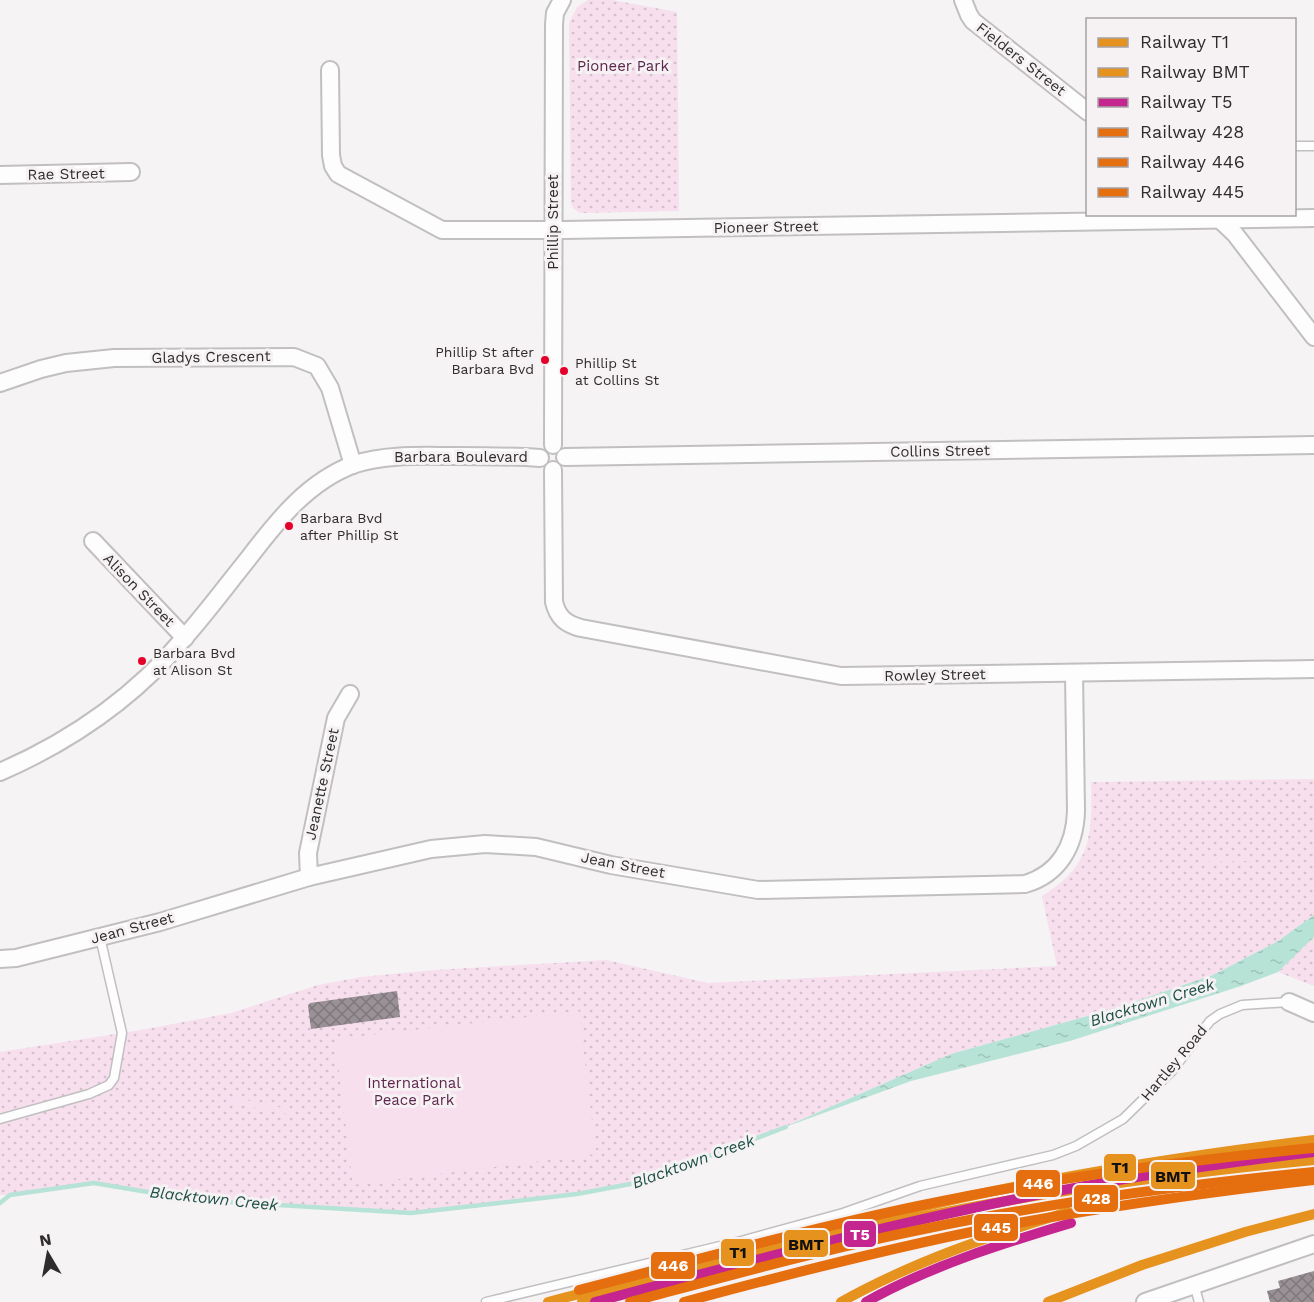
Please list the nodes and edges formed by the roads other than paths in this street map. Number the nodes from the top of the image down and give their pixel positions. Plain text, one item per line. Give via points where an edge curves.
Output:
1 (562, 0) edge
2 (963, 0) edge
3 (330, 70) dead end
4 (1086, 110) edge
5 (1296, 146) edge
6 (1314, 146) edge
7 (131, 172) dead end
8 (0, 175) edge
9 (1217, 217) edge
10 (1314, 218) edge
11 (553, 230) junction
12 (1314, 337) edge
13 (0, 383) edge
14 (553, 445) junction
15 (1314, 445) edge
16 (565, 457) junction
17 (540, 458) junction
18 (353, 465) junction
19 (553, 470) junction
20 (93, 542) dead end
21 (185, 638) junction
22 (1314, 669) edge
23 (1074, 673) junction
24 (350, 694) dead end
25 (0, 772) edge
26 (309, 877) junction
27 (100, 937) junction
28 (0, 959) edge
29 (1289, 1002) joint
30 (1314, 1013) edge
31 (0, 1119) edge
32 (1314, 1244) edge
33 (1194, 1284) junction
34 (486, 1302) edge
35 (1144, 1302) edge
36 (1199, 1302) edge

1 - 11 street, Phillip Street via 554,24
2 - 4 street, Fielders Street via 973,21
3 - 11 street, Pioneer Street via 333,166 344,179 442,230
5 - 6 lane
7 - 8 street, Rae Street
9 - 10 street, Pioneer Street
9 - 11 street, Pioneer Street
9 - 12 street via 1235,234
11 - 14 street, Phillip Street
13 - 18 street, Gladys Crescent via 66,363 114,358 294,357 316,366 330,388
14 - 16 street via 563,450
14 - 17 street via 544,448
15 - 16 street, Collins Street
16 - 19 street via 564,465
17 - 18 street, Barbara Boulevard via 400,456
17 - 19 street via 544,466
18 - 21 street, Barbara Boulevard via 324,480 292,506
19 - 23 street, Rowley Street via 554,602 567,624 833,675
20 - 21 street, Alison Street
21 - 25 street, Barbara Boulevard via 108,711 74,735
22 - 23 street, Rowley Street
23 - 26 street, Jean Street via 1074,833 1058,863 1035,881 1024,884 758,890 536,848 485,844 431,849
24 - 26 street, Jeanette Street via 336,718 308,853
26 - 27 street, Jean Street
27 - 28 street, Jean Street
27 - 31 lane via 122,1034 114,1078 109,1085 89,1094
29 - 30 street, Hartley Road
29 - 34 lane, Hartley Road via 1242,1005 1220,1014 1137,1107 1076,1146 1036,1160 920,1186 843,1213 741,1241
32 - 33 street
33 - 35 street
33 - 36 lane

